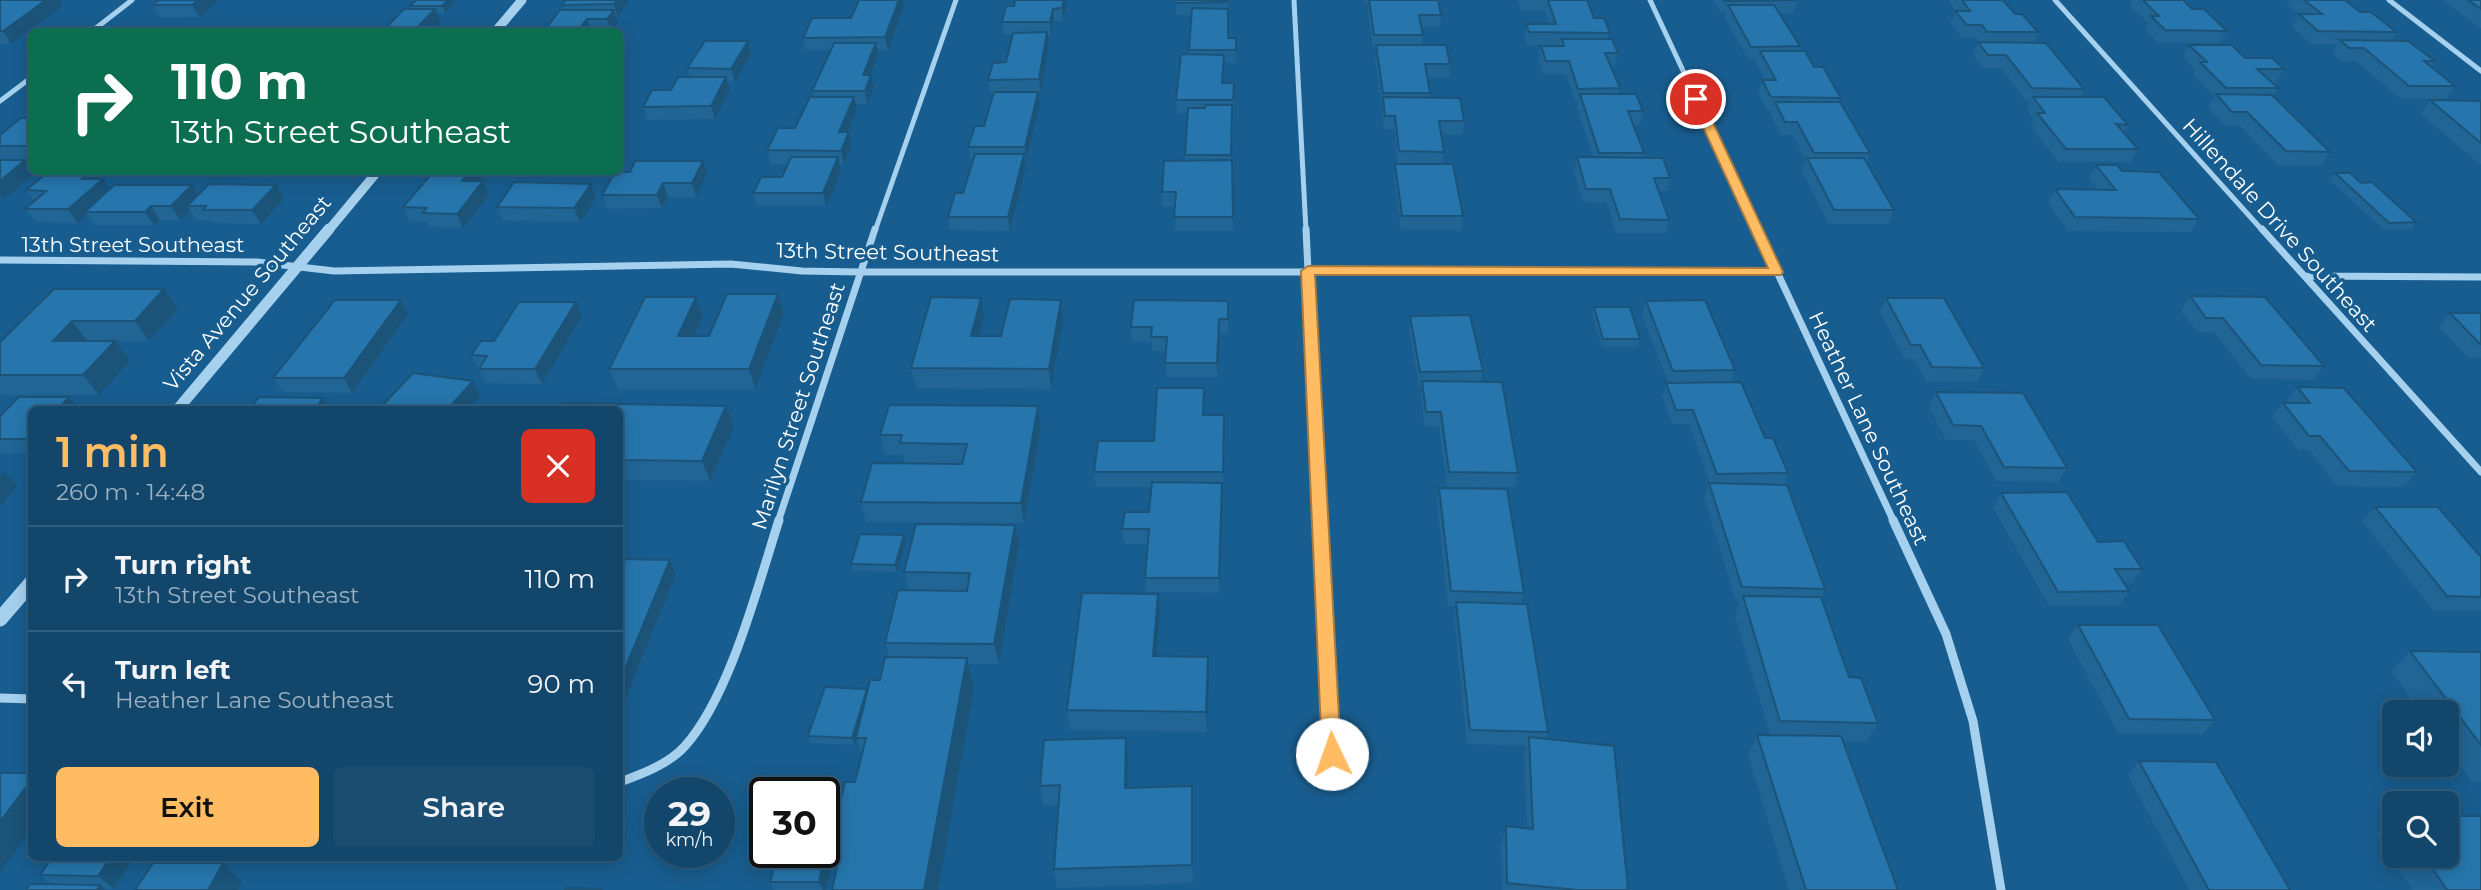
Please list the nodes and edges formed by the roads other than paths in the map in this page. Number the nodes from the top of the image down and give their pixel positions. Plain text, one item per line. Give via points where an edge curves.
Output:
1 (132, 0) edge
2 (522, 0) edge
3 (956, 0) edge
4 (1294, 0) edge
5 (1650, 0) edge
6 (2055, 0) edge
7 (2389, 0) edge
8 (96, 28) edge
9 (498, 28) edge
10 (2481, 71) edge
11 (28, 80) edge
12 (0, 101) edge
13 (374, 175) edge
14 (0, 260) edge
15 (297, 267) junction
16 (1308, 271) junction
17 (860, 272) junction
18 (1776, 272) junction
19 (2305, 275) junction
20 (2481, 277) edge
21 (180, 406) edge
22 (2481, 472) edge
23 (28, 587) edge
24 (0, 619) edge
25 (0, 698) edge
26 (28, 699) edge
27 (1332, 754) dead end
28 (623, 781) edge
29 (2001, 890) edge

1 - 8 street
2 - 9 street
3 - 17 street, Marilyn Street Southeast
4 - 16 street
5 - 18 street, Heather Lane Southeast
6 - 19 street, Hillendale Drive Southeast
7 - 10 street
11 - 12 street
13 - 15 street, Vista Avenue Southeast
14 - 15 street, 13th Street Southeast via 257,262
15 - 17 street, 13th Street Southeast via 334,271 731,264
15 - 21 street, Vista Avenue Southeast
16 - 17 street, 13th Street Southeast
16 - 18 street, 13th Street Southeast
16 - 27 street
17 - 28 street, Marilyn Street Southeast via 737,648 709,710 684,747 647,772
18 - 29 street, Heather Lane Southeast via 1946,634 1973,721
19 - 20 street
19 - 22 street, Hillendale Drive Southeast
23 - 24 street
25 - 26 street

